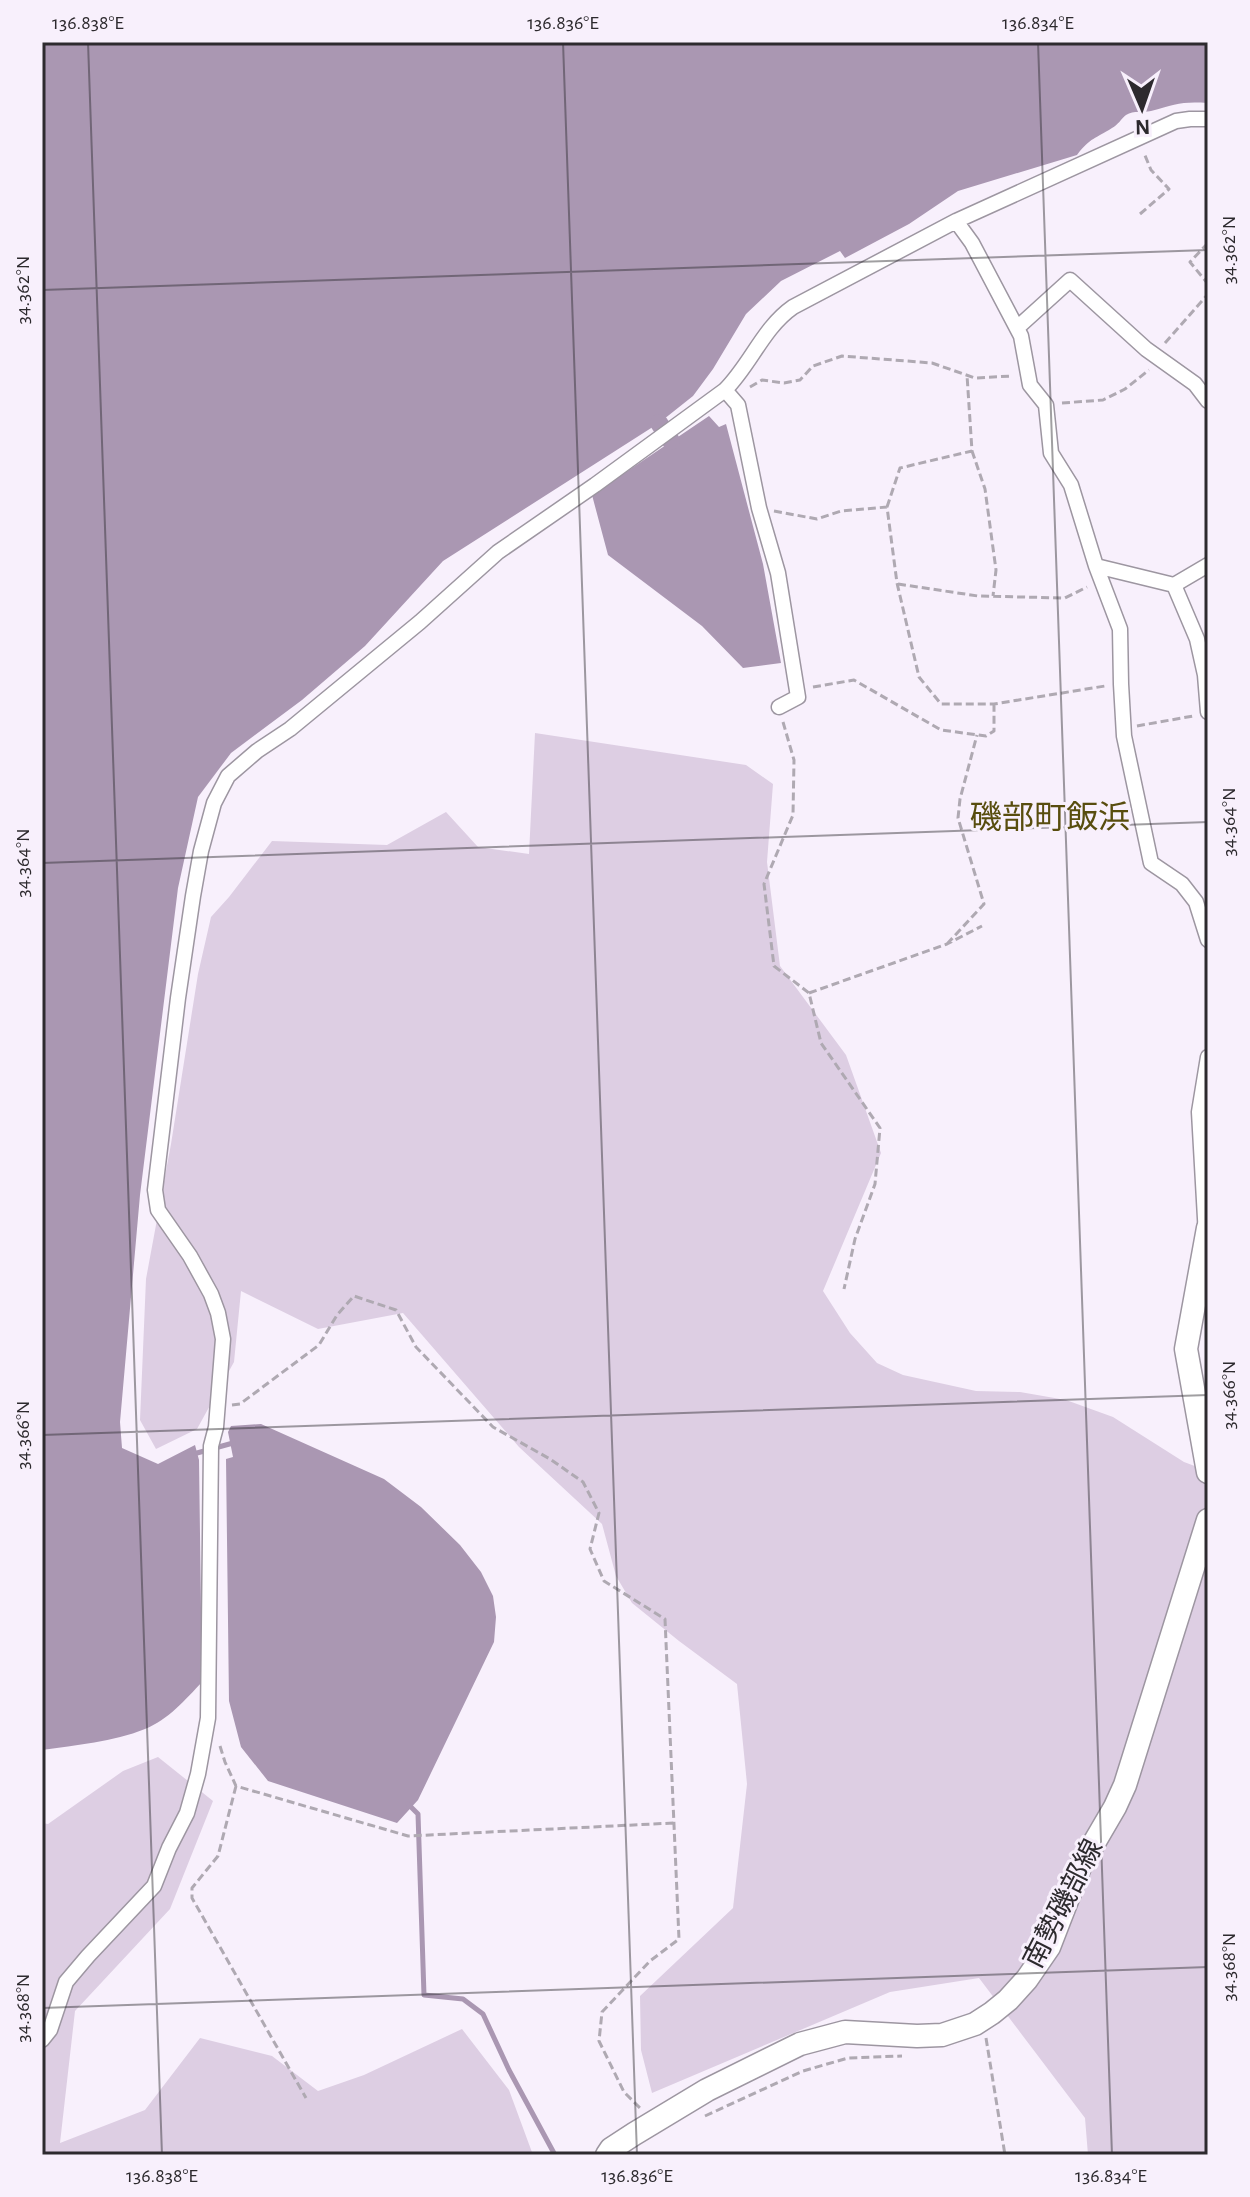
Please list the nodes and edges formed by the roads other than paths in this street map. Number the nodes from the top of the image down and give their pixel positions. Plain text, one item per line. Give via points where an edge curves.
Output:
1 (1208, 119) edge
2 (956, 221) junction
3 (1017, 328) junction
4 (725, 390) junction
5 (1208, 401) edge
6 (1208, 565) edge
7 (1099, 573) junction
8 (1174, 585) junction
9 (779, 707) road end
10 (1208, 712) edge
11 (1208, 940) edge
12 (1208, 1057) edge
13 (1207, 1232) edge
14 (1208, 1472) edge
15 (1208, 1520) edge
16 (42, 2040) edge
17 (607, 2155) edge

1 - 2 street via 1176,121
2 - 3 street
2 - 4 street via 781,315
3 - 5 street via 1070,280 1195,384
3 - 7 street via 1030,385 1046,405 1051,453 1071,485
4 - 9 street via 738,405 778,573 798,697
4 - 16 street via 498,552 420,622 228,776 214,803 193,896 155,1190 158,1210 211,1294 223,1339 211,1446 208,1718 187,1813 154,1886 66,1982
6 - 8 street
7 - 8 street
7 - 11 street via 1120,629 1124,728 1151,863 1182,884 1196,902
8 - 10 street via 1197,639
12 - 13 street via 1199,1112
13 - 14 main road via 1186,1349
15 - 17 main road, 南勢磯部線 via 1125,1785 1080,1867 1049,1947 1008,2000 966,2028 942,2035 845,2032 800,2044 707,2090

